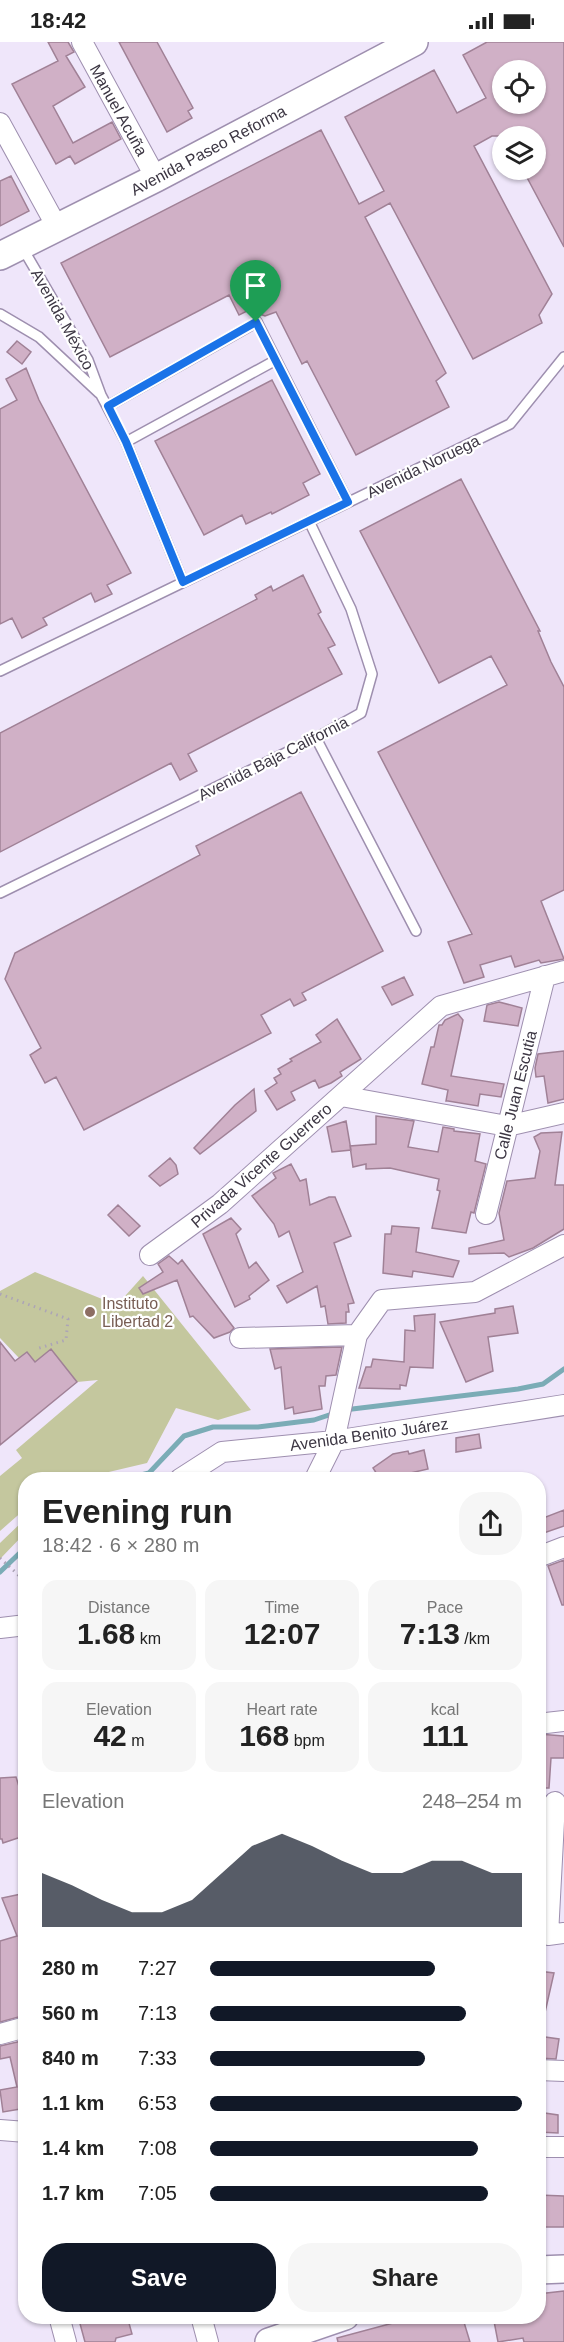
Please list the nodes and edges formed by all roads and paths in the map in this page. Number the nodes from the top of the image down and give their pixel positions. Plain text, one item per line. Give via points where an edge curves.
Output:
1 (82, 42) edge
2 (414, 42) edge
3 (0, 123) edge
4 (156, 178) junction
5 (57, 227) junction
6 (11, 250) edge
7 (0, 314) edge
8 (564, 357) edge
9 (276, 360) junction
10 (101, 394) junction
11 (108, 406) junction
12 (126, 442) junction
13 (348, 502) junction
14 (309, 521) junction
15 (183, 582) junction
16 (0, 671) edge
17 (316, 738) junction
18 (0, 893) edge
19 (416, 932) dead end
20 (564, 971) edge
21 (545, 976) junction
22 (341, 1095) junction
23 (564, 1113) edge
24 (507, 1126) junction
25 (486, 1214) dead end
26 (564, 1245) edge
27 (150, 1255) dead end
28 (0, 1294) edge
29 (357, 1335) junction
30 (240, 1338) dead end
31 (36, 1349) dead end
32 (564, 1405) edge
33 (334, 1441) junction
34 (191, 1472) edge
35 (318, 1472) edge
36 (564, 1547) edge
37 (546, 1554) edge
38 (0, 1558) edge
39 (18, 1575) edge
40 (18, 1626) edge
41 (0, 1628) edge
42 (552, 1802) edge
43 (556, 1934) edge
44 (18, 2029) edge
45 (0, 2034) edge
46 (546, 2070) edge
47 (564, 2071) edge
48 (0, 2130) edge
49 (18, 2131) edge
50 (546, 2147) edge
51 (564, 2147) edge
52 (564, 2269) edge
53 (546, 2270) edge
54 (61, 2324) edge
55 (203, 2324) edge
56 (322, 2324) edge
57 (66, 2342) edge
58 (208, 2342) edge
59 (269, 2342) edge

1 - 4 street, Manuel Acuña
2 - 4 main road, Avenida Paseo Reforma via 386,53
3 - 5 street
4 - 5 main road, Avenida Paseo Reforma
5 - 6 main road, Avenida Paseo Reforma
6 - 10 lane, Avenida México via 88,360
7 - 10 lane, Avenida México via 39,337
8 - 13 lane, Avenida Noruega via 510,424
9 - 11 lane via 256,322
9 - 12 lane
9 - 13 lane
10 - 11 lane, Avenida México
11 - 12 lane, Avenida México
12 - 15 lane, Avenida México
13 - 14 lane, Avenida Noruega
14 - 15 lane, Avenida Noruega
14 - 17 lane, Avenida Baja California via 351,609 372,674 360,713
15 - 16 lane, Avenida Noruega
17 - 18 lane, Avenida Baja California
17 - 19 lane
20 - 21 street, Privada Vicente Guerrero
21 - 22 street, Privada Vicente Guerrero via 441,1006
21 - 24 street, Calle Juan Escutia
22 - 24 street
22 - 27 street, Privada Vicente Guerrero via 220,1204
23 - 24 street
24 - 25 street, Calle Juan Escutia
26 - 29 street via 475,1292 382,1300
28 - 31 path via 68,1319 66,1340
29 - 30 street
29 - 33 street
32 - 33 street, Avenida Benito Juárez
33 - 34 street, Avenida Benito Juárez via 222,1452
33 - 35 street
36 - 37 street
38 - 39 path
40 - 41 street
42 - 43 street
44 - 45 street
46 - 47 street
48 - 49 street
50 - 51 street
52 - 53 main road
54 - 57 street
55 - 58 street
56 - 59 main road

